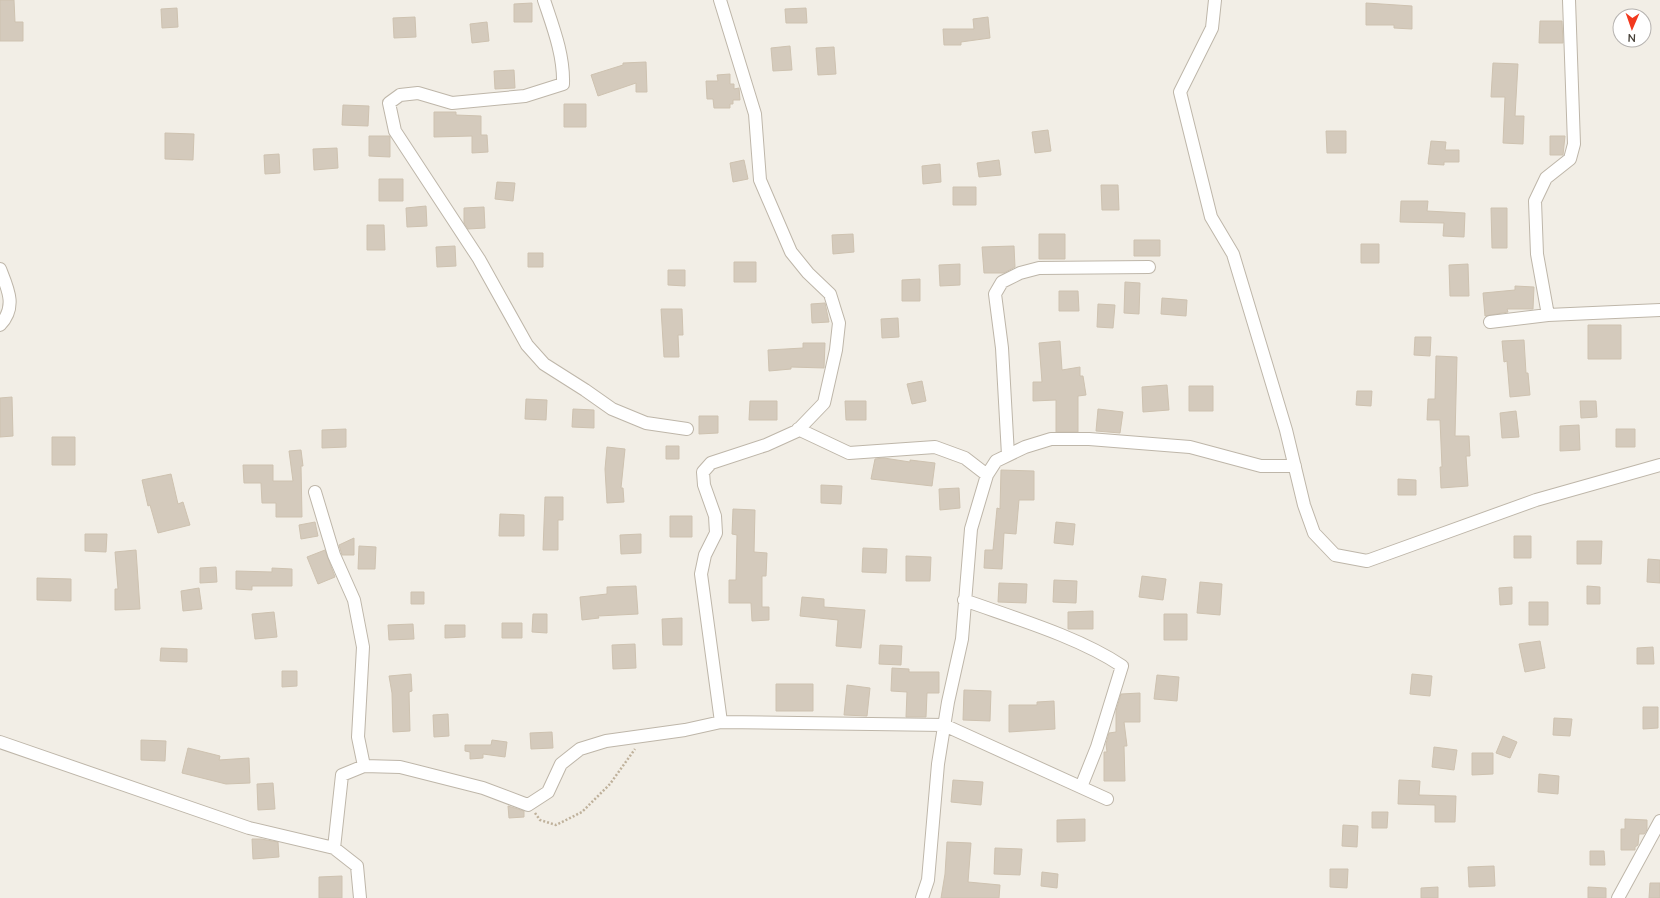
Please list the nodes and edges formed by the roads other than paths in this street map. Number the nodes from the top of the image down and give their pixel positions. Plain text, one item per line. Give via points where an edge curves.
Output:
1 (544, 0) edge
2 (720, 0) edge
3 (1215, 0) edge
4 (1569, 0) edge
5 (1149, 267) dead end
6 (0, 269) edge
7 (1660, 310) edge
8 (1548, 315) junction
9 (1490, 322) dead end
10 (0, 325) edge
11 (687, 428) dead end
12 (798, 429) junction
13 (1008, 455) junction
14 (1660, 465) edge
15 (1295, 466) junction
16 (987, 475) junction
17 (315, 492) dead end
18 (964, 600) junction
19 (721, 722) junction
20 (944, 726) junction
21 (0, 742) edge
22 (364, 766) junction
23 (1081, 786) junction
24 (1107, 799) dead end
25 (1660, 821) edge
26 (334, 848) junction
27 (360, 898) edge
28 (922, 898) edge
29 (1618, 898) edge

1 - 11 street via 564,71 563,84 525,96 452,103 418,93 400,95 389,103 395,131 479,259 527,345 544,364 612,409 646,423
2 - 12 street via 755,114 760,180 791,252 830,294 839,323 824,404
3 - 15 street via 1212,28 1180,92 1211,217 1233,254
4 - 8 street via 1573,156 1546,178 1535,201 1537,254
5 - 13 street via 1039,268 1020,273 1002,282 995,294 1002,348
6 - 10 street via 11,303 7,317
7 - 8 street
8 - 9 street
12 - 16 street via 849,453 935,447 965,458
12 - 19 street via 766,445 711,463 703,472 704,485 716,516 716,533 705,555 701,574
13 - 15 street via 1051,439 1089,439 1190,447 1261,466
13 - 16 street via 996,461
14 - 15 street via 1536,500 1367,561 1335,555 1314,533
16 - 18 street via 971,529
17 - 22 street via 334,554 354,600 363,647 358,737
18 - 20 street via 962,639
18 - 23 street via 1074,641 1122,666 1097,747
19 - 20 street
19 - 22 street via 606,741 580,749 561,764 548,792 528,805 483,788 400,767
20 - 23 street
20 - 28 street via 938,764 928,880
21 - 26 street via 249,828
22 - 26 street via 342,776
23 - 24 street
25 - 29 street
26 - 27 street via 357,866

